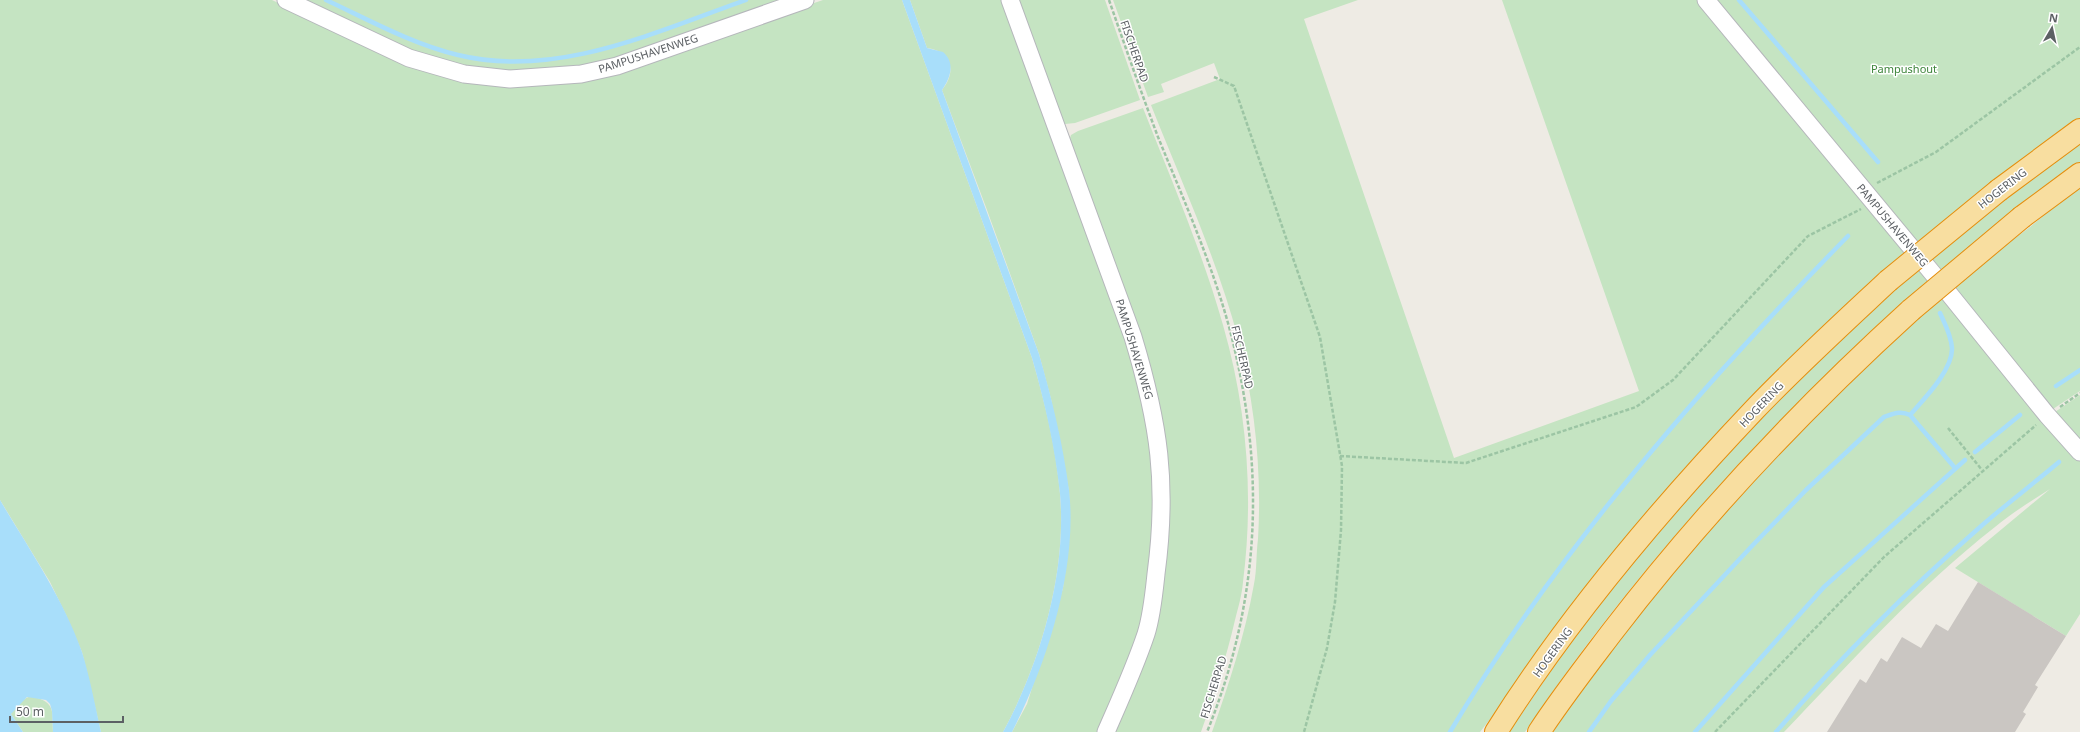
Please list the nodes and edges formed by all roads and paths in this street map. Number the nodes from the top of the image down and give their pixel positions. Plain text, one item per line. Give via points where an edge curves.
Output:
1 (286, 0) edge
2 (804, 0) edge
3 (1010, 0) edge
4 (1109, 0) edge
5 (1706, 0) edge
6 (2080, 47) edge
7 (1214, 77) dead end
8 (2080, 130) edge
9 (2080, 174) edge
10 (1869, 196) junction
11 (2080, 393) edge
12 (2058, 408) dead end
13 (2041, 421) dead end
14 (1948, 428) dead end
15 (2080, 452) edge
16 (1340, 456) junction
17 (1982, 470) junction
18 (1106, 732) edge
19 (1207, 732) edge
20 (1304, 732) edge
21 (1496, 732) edge
22 (1539, 732) edge
23 (1715, 732) edge

1 - 2 street, PAMPUSHAVENWEG via 409,58 464,74 510,79 581,74 618,66
3 - 18 street, PAMPUSHAVENWEG via 1133,337 1158,436 1163,506 1152,606 1147,632
4 - 19 path, FISCHERPAD via 1145,103 1187,206 1225,315 1243,390 1253,457 1254,512 1249,585 1229,669
5 - 10 street, PAMPUSHAVENWEG
6 - 10 path via 1936,152
7 - 16 path via 1234,86 1318,330
8 - 21 highway, HOGERING, bridge via 1999,190 1888,281 1755,410 1668,504 1589,600 1535,673
9 - 22 highway, bridge via 2022,217 1911,310 1845,370 1749,468 1688,537 1590,660
10 - 15 street, PAMPUSHAVENWEG
10 - 16 path via 1808,236 1674,380 1636,407 1466,463
11 - 12 path
13 - 17 path
14 - 17 path
16 - 20 path via 1340,530 1334,602 1327,648
17 - 23 path via 1884,557

